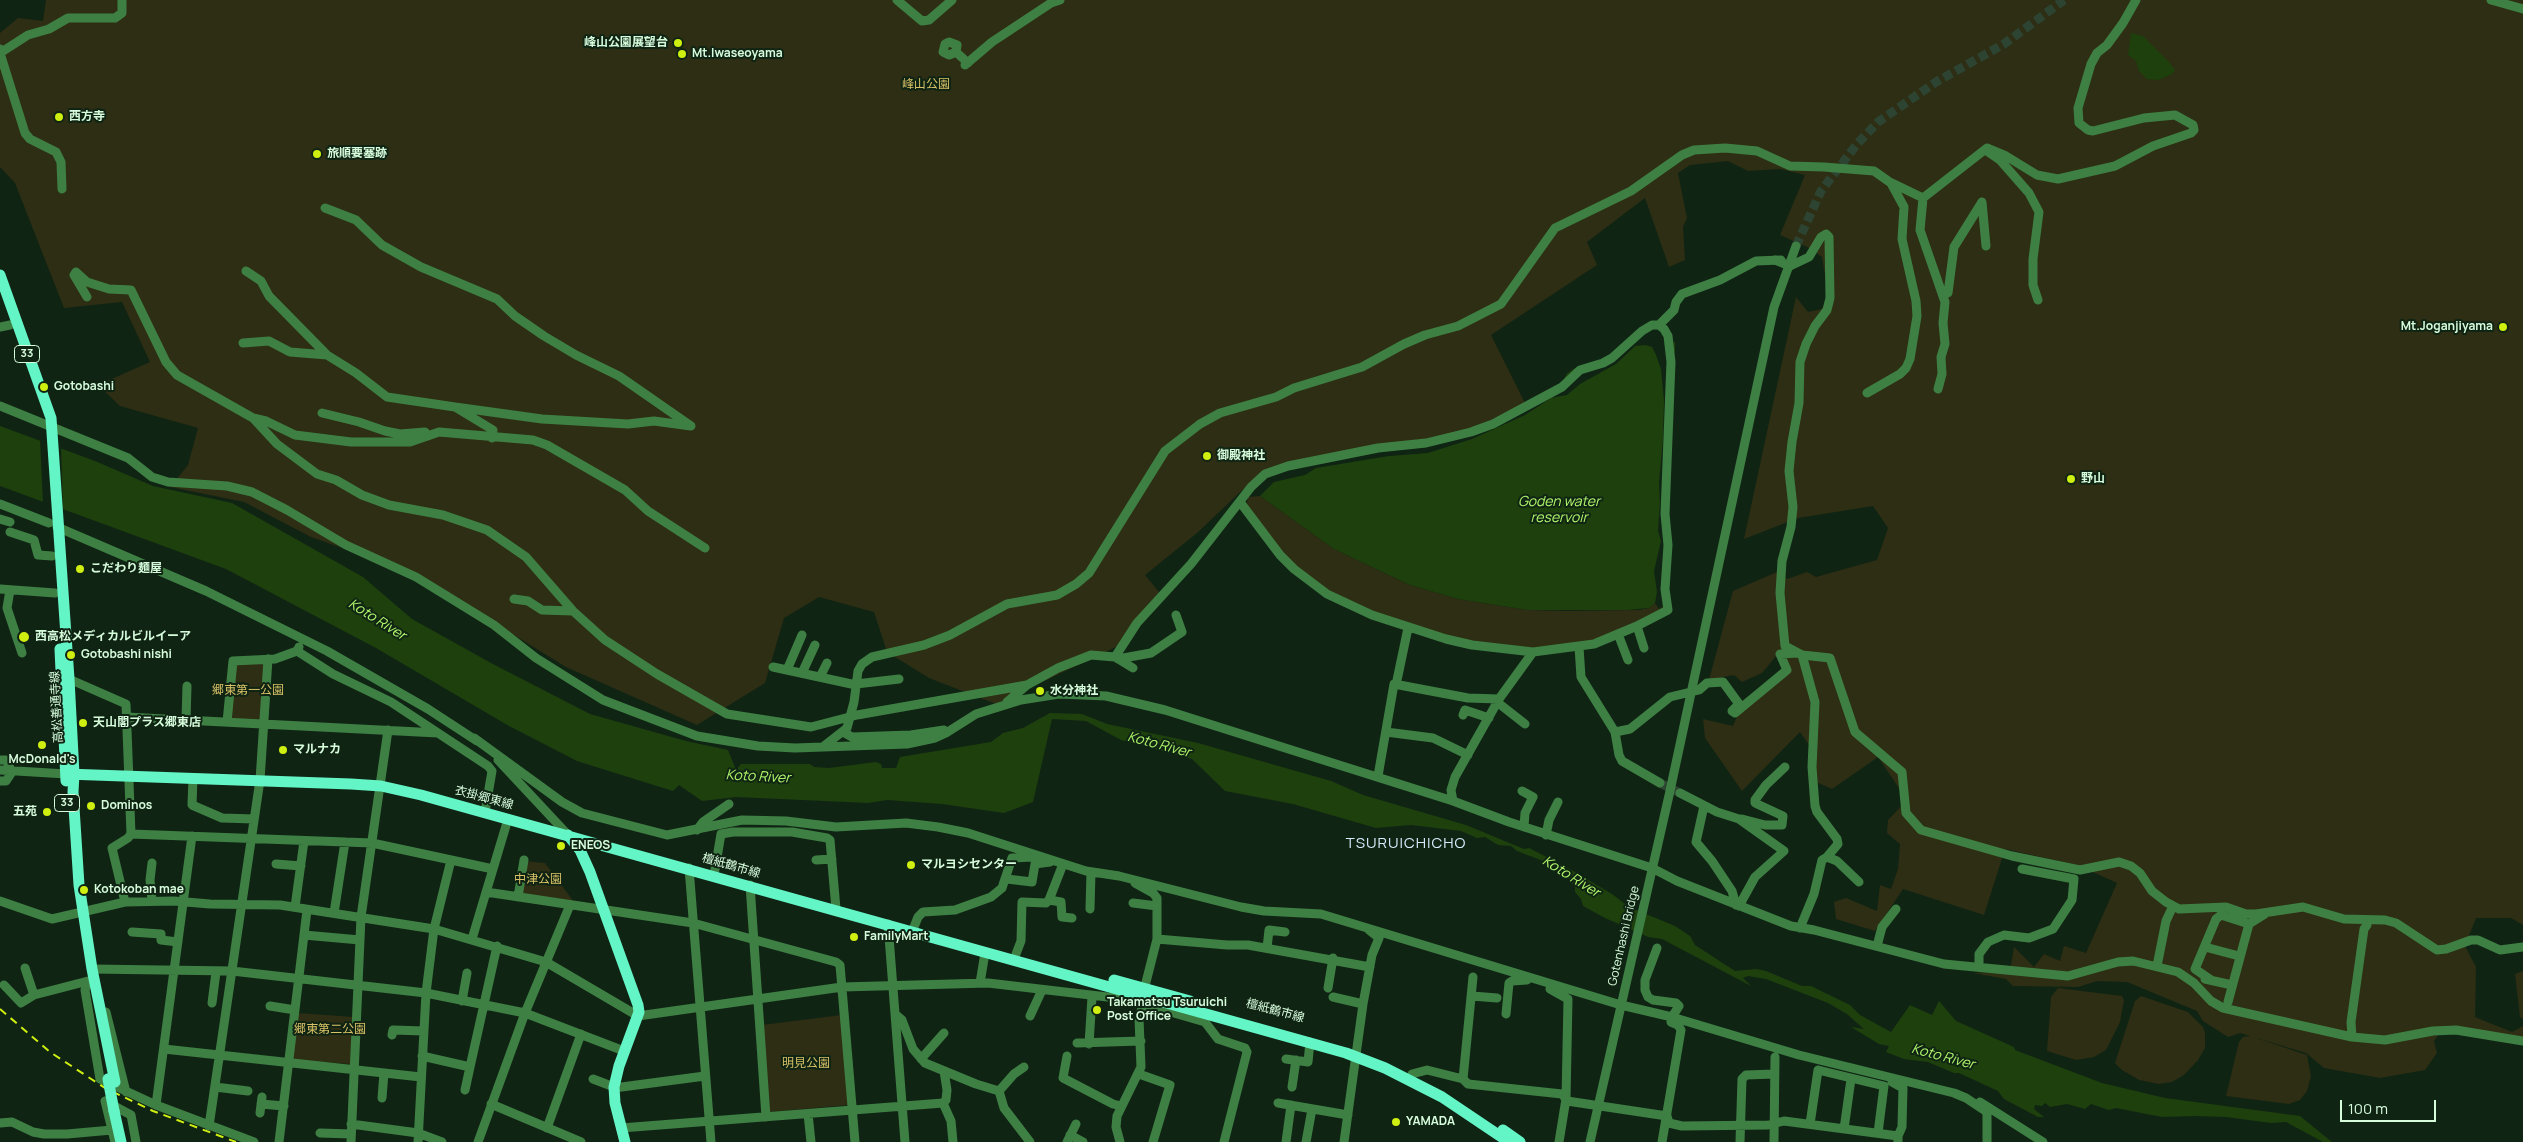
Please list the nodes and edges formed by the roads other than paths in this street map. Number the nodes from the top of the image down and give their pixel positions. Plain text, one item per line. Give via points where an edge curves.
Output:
1 (122, 0) edge
2 (897, 0) edge
3 (952, 0) edge
4 (1060, 0) edge
5 (2136, 0) edge
6 (2490, 0) edge
7 (1049, 2) edge
8 (2523, 8) edge
9 (0, 49) edge
10 (956, 52) dead end
11 (0, 53) edge
12 (1984, 150) junction
13 (1891, 183) junction
14 (62, 189) dead end
15 (1923, 198) junction
16 (325, 208) dead end
17 (1796, 246) tunnel mouth
18 (1986, 246) dead end
19 (1790, 262) junction
20 (246, 271) dead end
21 (0, 275) edge
22 (1944, 294) junction
23 (87, 297) dead end
24 (0, 298) edge
25 (2038, 300) dead end
26 (1659, 325) junction
27 (5, 326) edge
28 (243, 342) dead end
29 (327, 355) junction
30 (1938, 389) dead end
31 (1866, 392) dead end
32 (0, 406) edge
33 (455, 407) junction
34 (322, 413) dead end
35 (253, 418) junction
36 (48, 428) junction
37 (428, 436) junction
38 (492, 438) junction
39 (1240, 502) junction
40 (0, 504) edge
41 (0, 511) edge
42 (22, 512) junction
43 (0, 520) edge
44 (10, 522) dead end
45 (53, 523) junction
46 (10, 532) dead end
47 (705, 548) dead end
48 (52, 556) junction
49 (0, 588) edge
50 (10, 590) junction
51 (55, 593) junction
52 (514, 599) dead end
53 (573, 611) junction
54 (1176, 615) dead end
55 (1637, 626) junction
56 (1408, 628) junction
57 (802, 634) dead end
58 (1618, 634) junction
59 (303, 640) junction
60 (815, 645) dead end
61 (1579, 647) junction
62 (1644, 648) dead end
63 (298, 651) junction
64 (22, 652) dead end
65 (1533, 652) junction
66 (1800, 654) junction
67 (1116, 658) junction
68 (268, 660) junction
69 (1628, 660) dead end
70 (827, 663) dead end
71 (773, 667) dead end
72 (1133, 668) dead end
73 (788, 670) junction
74 (802, 673) junction
75 (820, 677) junction
76 (70, 679) junction
77 (899, 679) dead end
78 (856, 684) junction
79 (1027, 685) junction
80 (1396, 685) junction
81 (187, 686) dead end
82 (1691, 693) junction
83 (1498, 701) junction
84 (1004, 704) junction
85 (1463, 714) dead end
86 (126, 717) junction
87 (849, 718) junction
88 (1489, 718) junction
89 (186, 720) junction
90 (227, 722) junction
91 (263, 724) junction
92 (1525, 724) dead end
93 (388, 730) junction
94 (950, 730) junction
95 (438, 732) junction
96 (843, 732) junction
97 (1386, 732) junction
98 (1615, 732) junction
99 (474, 738) junction
100 (758, 746) junction
101 (824, 747) junction
102 (737, 750) dead end
103 (1468, 755) junction
104 (0, 760) edge
105 (1785, 767) dead end
106 (0, 770) edge
107 (12, 772) junction
108 (70, 774) junction
109 (128, 776) junction
110 (1378, 776) junction
111 (193, 778) junction
112 (260, 780) junction
113 (0, 781) edge
114 (1660, 783) tunnel mouth
115 (381, 786) junction
116 (1451, 790) junction
117 (1522, 791) dead end
118 (1431, 793) junction
119 (1680, 793) tunnel mouth
120 (1454, 801) junction
121 (1558, 802) dead end
122 (729, 804) dead end
123 (1704, 806) junction
124 (484, 812) junction
125 (254, 819) junction
126 (508, 819) junction
127 (1739, 819) junction
128 (1524, 827) junction
129 (697, 830) junction
130 (131, 834) junction
131 (1546, 834) junction
132 (568, 835) junction
133 (192, 836) junction
134 (251, 838) junction
135 (304, 840) junction
136 (345, 842) junction
137 (372, 843) junction
138 (1040, 857) junction
139 (1827, 857) junction
140 (832, 859) junction
141 (451, 860) junction
142 (524, 860) dead end
143 (816, 860) dead end
144 (1052, 861) junction
145 (152, 864) dead end
146 (276, 864) dead end
147 (1063, 864) junction
148 (301, 866) junction
149 (689, 868) junction
150 (493, 869) junction
151 (2022, 869) dead end
152 (1651, 871) junction
153 (1091, 872) junction
154 (714, 875) junction
155 (1006, 879) junction
156 (1132, 880) junction
157 (1859, 882) dead end
158 (750, 885) junction
159 (486, 892) junction
160 (518, 897) junction
161 (1049, 900) junction
162 (0, 901) edge
163 (152, 901) junction
164 (125, 902) junction
165 (183, 902) junction
166 (242, 903) junction
167 (1133, 903) dead end
168 (570, 905) junction
169 (1157, 906) junction
170 (1737, 906) junction
171 (2173, 906) junction
172 (295, 907) junction
173 (604, 909) junction
174 (836, 909) junction
175 (1090, 909) dead end
176 (1896, 909) dead end
177 (306, 910) junction
178 (79, 912) junction
179 (2267, 912) junction
180 (334, 913) junction
181 (361, 917) junction
182 (1072, 918) dead end
183 (693, 923) junction
184 (888, 924) junction
185 (2249, 924) junction
186 (2367, 925) dead end
187 (1365, 926) junction
188 (914, 927) junction
189 (1800, 928) junction
190 (434, 929) junction
191 (132, 932) dead end
192 (1285, 932) dead end
193 (304, 935) junction
194 (472, 939) junction
195 (754, 939) junction
196 (1157, 939) junction
197 (360, 940) junction
198 (178, 942) junction
199 (496, 946) junction
200 (1877, 946) junction
201 (2523, 947) edge
202 (1267, 948) junction
203 (1657, 948) dead end
204 (2205, 948) junction
205 (985, 953) junction
206 (1016, 954) junction
207 (2240, 956) junction
208 (1333, 958) junction
209 (546, 962) junction
210 (2157, 966) junction
211 (1370, 967) junction
212 (1979, 967) junction
213 (25, 968) dead end
214 (92, 969) junction
215 (174, 970) junction
216 (232, 971) junction
217 (216, 972) junction
218 (467, 973) dead end
219 (299, 978) junction
220 (1473, 978) dead end
221 (1533, 979) junction
222 (2188, 979) junction
223 (2211, 980) junction
224 (88, 981) junction
225 (980, 983) junction
226 (4, 985) dead end
227 (357, 985) junction
228 (892, 985) junction
229 (2232, 985) junction
230 (842, 987) junction
231 (1123, 987) junction
232 (1328, 988) dead end
233 (1042, 990) junction
234 (426, 993) junction
235 (34, 995) junction
236 (1092, 996) junction
237 (1143, 996) junction
238 (1472, 996) junction
239 (1333, 997) dead end
240 (1497, 998) dead end
241 (97, 999) junction
242 (758, 999) junction
243 (462, 1001) junction
244 (2228, 1002) dead end
245 (212, 1003) dead end
246 (1363, 1004) junction
247 (1621, 1004) junction
248 (484, 1005) junction
249 (270, 1006) dead end
250 (699, 1008) junction
251 (295, 1010) junction
252 (525, 1013) junction
253 (894, 1014) junction
254 (1506, 1014) dead end
255 (638, 1016) junction
256 (1030, 1016) dead end
257 (1669, 1017) junction
258 (1206, 1018) junction
259 (424, 1031) junction
260 (944, 1033) dead end
261 (581, 1034) junction
262 (392, 1035) dead end
263 (2352, 1037) junction
264 (2523, 1040) edge
265 (1141, 1042) junction
266 (1310, 1042) junction
267 (1077, 1043) dead end
268 (1089, 1044) junction
269 (164, 1049) junction
270 (624, 1050) junction
271 (1357, 1053) junction
272 (220, 1056) junction
273 (422, 1056) junction
274 (1067, 1056) dead end
275 (1775, 1057) dead end
276 (921, 1059) junction
277 (1286, 1059) dead end
278 (1296, 1060) junction
279 (290, 1063) junction
280 (470, 1067) junction
281 (1024, 1067) dead end
282 (354, 1070) junction
283 (944, 1071) junction
284 (384, 1073) junction
285 (1139, 1074) junction
286 (1412, 1074) junction
287 (1774, 1074) junction
288 (705, 1076) junction
289 (421, 1077) junction
290 (1890, 1078) junction
291 (593, 1079) dead end
292 (1463, 1079) junction
293 (112, 1080) junction
294 (1851, 1080) junction
295 (215, 1087) junction
296 (614, 1087) junction
297 (1292, 1087) dead end
298 (465, 1090) dead end
299 (248, 1091) dead end
300 (999, 1091) junction
301 (126, 1092) junction
302 (382, 1098) dead end
303 (1966, 1098) junction
304 (1566, 1099) junction
305 (943, 1103) junction
306 (1278, 1103) dead end
307 (491, 1104) junction
308 (156, 1105) junction
309 (1291, 1105) junction
310 (284, 1106) junction
311 (903, 1106) junction
312 (1121, 1106) junction
313 (1598, 1106) junction
314 (1312, 1109) junction
315 (853, 1110) junction
316 (118, 1112) junction
317 (260, 1114) dead end
318 (808, 1114) junction
319 (1348, 1115) junction
320 (1667, 1116) junction
321 (766, 1117) junction
322 (709, 1122) junction
323 (0, 1123) edge
324 (351, 1124) junction
325 (1076, 1124) dead end
326 (1810, 1124) junction
327 (1776, 1125) junction
328 (209, 1126) junction
329 (1741, 1126) junction
330 (547, 1128) junction
331 (621, 1128) junction
332 (1844, 1129) junction
333 (112, 1130) junction
334 (320, 1133) dead end
335 (1878, 1133) junction
336 (351, 1138) edge
337 (418, 1138) edge
338 (1068, 1139) edge
339 (1898, 1139) edge
340 (115, 1142) edge
341 (121, 1142) edge
342 (128, 1142) edge
343 (136, 1142) edge
344 (254, 1142) edge
345 (279, 1142) edge
346 (442, 1142) edge
347 (478, 1142) edge
348 (581, 1142) edge
349 (625, 1142) edge
350 (711, 1142) edge
351 (810, 1142) edge
352 (855, 1142) edge
353 (905, 1142) edge
354 (953, 1142) edge
355 (1030, 1142) edge
356 (1083, 1142) edge
357 (1117, 1142) edge
358 (1153, 1142) edge
359 (1224, 1142) edge
360 (1286, 1142) edge
361 (1306, 1142) edge
362 (1344, 1142) edge
363 (1509, 1142) edge
364 (1520, 1142) edge
365 (1559, 1142) edge
366 (1590, 1142) edge
367 (1662, 1142) edge
368 (1740, 1142) edge
369 (1774, 1142) edge
370 (1987, 1142) edge
371 (2042, 1142) edge

1 - 11 street via 122,13 115,18 68,18 28,35
2 - 3 street via 922,21 929,20
4 - 7 street
5 - 12 street via 2123,23 2091,64 2078,108 2079,123 2093,131 2144,118 2175,115 2193,125 2191,133 2152,146 2115,166 2058,179 2037,175 1996,150
6 - 8 street
7 - 10 street via 967,64
9 - 11 street
11 - 14 street via 25,133 30,139 56,152 61,162
12 - 15 street
12 - 25 street via 2000,160 2029,193 2039,212 2033,259 2033,285
13 - 15 street
13 - 31 street via 1904,207 1902,239 1917,316 1906,368
13 - 78 street via 1874,171 1790,166 1757,151 1709,147 1682,155 1631,191 1555,228 1501,304 1458,326 1404,344 1362,367 1220,413 1200,424 1164,451 1089,573 1076,584 1057,595 1007,604 950,635 924,645 872,658 858,670
15 - 22 street via 1920,230
16 - 33 street via 356,220 382,245 421,267 498,299 515,316 544,336 619,376 691,426 654,421 628,424 542,419
17 - 19 street, Gotenhashi Bridge
18 - 22 street via 1982,202 1954,247 1948,293
19 - 26 street, bridge via 1756,261 1720,280 1682,294 1674,310
19 - 66 street via 1809,257 1821,237 1826,234 1829,237 1827,310 1814,326 1800,362 1799,402 1789,470 1793,507 1782,561 1781,623 1785,646
19 - 82 street, Gotenhashi Bridge via 1774,306
20 - 29 street via 261,281 269,296
21 - 36 main road, 高松善通寺線 / 33 via 49,412
22 - 30 street via 1944,344
23 - 35 street via 74,275 76,272 87,282 131,290 166,362 178,376
24 - 27 main road, 高松善通寺線 / 33
26 - 39 street via 1642,331 1612,358 1580,370 1562,387 1493,424 1453,438 1378,448 1275,469 1260,477
26 - 55 street via 1668,336 1671,362 1665,514 1668,607 1666,612
27 - 36 main road, 高松善通寺線 / 33
28 - 29 street via 268,341 290,352
29 - 33 street via 387,397
32 - 36 street
33 - 38 street via 493,430
34 - 37 street via 385,431 400,434 425,432
35 - 37 street via 311,438 392,444
35 - 53 street via 277,444 317,474 389,506 443,515 487,530 526,557
36 - 45 main road, 高松善通寺線 / 33
36 - 100 street via 128,458 152,477 168,482 227,486 252,492 346,546 416,577 494,625 557,672 619,708 697,736
37 - 38 street via 439,432
38 - 47 street via 533,440 547,445 625,490 648,511
39 - 56 street via 1280,554 1316,587 1372,615
39 - 67 street via 1191,564 1137,623
40 - 42 street
41 - 42 street
42 - 45 street
43 - 44 street
45 - 48 main road, 高松善通寺線 / 33
45 - 59 street via 206,591
45 - 76 main road, 高松善通寺線 / 33
46 - 48 street via 34,540 38,555
48 - 51 main road, 高松善通寺線 / 33
49 - 50 street
50 - 51 street
50 - 64 street via 7,608
51 - 108 main road, 高松善通寺線 / 33
52 - 53 street via 528,601 542,610
53 - 87 street via 612,644 727,714 811,727
54 - 67 street via 1182,632 1151,653
55 - 58 street
55 - 62 street
56 - 65 street via 1472,644
56 - 80 street
57 - 73 street
58 - 61 street
58 - 69 street
59 - 63 street
59 - 99 street
60 - 74 street
61 - 65 street
61 - 98 street via 1581,677
63 - 68 street
63 - 95 street
65 - 83 street
66 - 82 street via 1780,654 1787,670 1735,713 1732,711 1739,704 1723,682 1707,682
66 - 139 street via 1816,702 1812,767 1815,806 1838,844
66 - 171 street via 1830,658 1855,732 1902,772 1906,813 1921,830 2012,856 2080,870 2119,862 2140,873 2152,891
67 - 72 street
67 - 79 street via 1084,657
68 - 90 street via 233,661
68 - 91 street
70 - 75 street
71 - 73 street
73 - 74 street
74 - 75 street
75 - 78 street
76 - 86 street via 126,704
76 - 108 main road, 高松善通寺線 / 33
77 - 78 street
78 - 87 street
79 - 84 street
79 - 87 street
80 - 83 street
80 - 97 street
81 - 89 street
82 - 98 street via 1676,694 1630,729
82 - 152 street, Gotenhashi Bridge
83 - 88 street
83 - 92 street
84 - 94 street via 976,714
84 - 110 street via 1058,694 1123,699
85 - 88 street via 1465,710
86 - 89 street
86 - 109 street
87 - 96 street
88 - 103 street
89 - 90 street
90 - 91 street
91 - 93 street
91 - 112 street
93 - 95 street
93 - 115 street
94 - 96 street via 852,737
94 - 101 street via 934,738 907,744
95 - 124 street via 492,771
96 - 101 street
97 - 103 street via 1433,738
97 - 110 street
98 - 114 street via 1622,761
99 - 129 street via 582,813 667,835
99 - 132 street
100 - 101 street
100 - 102 street
103 - 116 street
104 - 107 street via 6,760
105 - 127 street via 1755,800 1783,816 1782,825
106 - 107 street
107 - 108 street
107 - 113 street via 6,781
108 - 109 main road, 衣掛郷東線
108 - 178 main road, 高松善通寺線 / 33
109 - 111 main road, 衣掛郷東線
109 - 130 street
110 - 118 street
111 - 112 main road, 衣掛郷東線
111 - 125 street via 192,805 222,818
112 - 115 main road, 衣掛郷東線
112 - 125 street
115 - 124 main road, 衣掛郷東線
115 - 137 street
116 - 118 street
116 - 120 street
117 - 128 street via 1533,797 1525,813
118 - 120 street
119 - 123 street
120 - 128 street
121 - 131 street
122 - 129 street
123 - 127 street
123 - 170 street via 1696,842 1732,891
124 - 126 main road, 衣掛郷東線
125 - 134 street
126 - 132 main road, 衣掛郷東線
126 - 150 street
127 - 170 street via 1784,851 1755,877
128 - 131 street
129 - 138 street via 749,820 836,828 906,823 968,833
130 - 133 street
130 - 164 street via 112,848
131 - 152 street
132 - 149 main road, 檀紙鶴市線
132 - 173 main road via 580,850
133 - 134 street
133 - 165 street
134 - 135 street
134 - 166 street
135 - 136 street
135 - 148 street
136 - 137 street
136 - 180 street
137 - 141 street
137 - 181 street
138 - 144 street
138 - 155 street via 1014,857
139 - 157 street via 1837,861
139 - 189 street via 1818,868 1814,894
140 - 143 street
140 - 154 street via 827,838 792,832 733,832 721,834
140 - 174 street
141 - 150 street
141 - 190 street
142 - 160 street
144 - 147 street
144 - 155 street via 1035,864 1032,882
145 - 163 street
146 - 148 street
147 - 153 street
147 - 161 street
148 - 172 street
149 - 154 main road, 檀紙鶴市線
149 - 183 street
150 - 159 street
151 - 212 street via 2074,879 2072,900 2053,929 2029,938 2004,935 1988,942 1979,954
152 - 170 street
152 - 247 street, Gotenhashi Bridge
153 - 156 street
153 - 175 street
154 - 158 main road, 檀紙鶴市線
155 - 188 street via 1002,888 991,897 971,905 955,910 923,912
156 - 169 street via 1154,893
156 - 187 street via 1241,908 1321,914
158 - 174 main road, 檀紙鶴市線
158 - 195 street
159 - 160 street
159 - 194 street
160 - 168 street
161 - 182 street via 1061,902 1062,917
161 - 206 street via 1046,903 1022,902
162 - 178 street via 52,919
163 - 164 street
163 - 165 street
164 - 178 street
165 - 166 street
165 - 198 street
166 - 172 street
166 - 216 street
167 - 169 street
168 - 173 street
168 - 209 street
169 - 196 street
170 - 189 street
171 - 179 street via 2194,910 2226,907 2246,914
171 - 210 street via 2166,921
172 - 177 street
173 - 183 street
173 - 255 main road via 636,995
174 - 184 main road, 檀紙鶴市線
176 - 200 street via 1882,927
177 - 180 street
177 - 193 street
178 - 214 main road, 高松善通寺線 / 33
178 - 224 main road, 高松善通寺線 / 33
179 - 185 street via 2263,918
179 - 201 street via 2303,907 2344,919 2385,920 2396,923 2437,950 2471,940 2500,950
180 - 181 street
181 - 190 street
181 - 197 street
183 - 195 street
183 - 250 street
184 - 188 main road, 檀紙鶴市線 via 899,922
184 - 205 main road, 檀紙鶴市線 via 897,930
184 - 228 street
185 - 204 street via 2220,916
185 - 207 street
186 - 263 street via 2352,1012
187 - 211 street via 1379,938
187 - 221 street
188 - 206 main road, 檀紙鶴市線
189 - 200 street
190 - 194 street
190 - 234 street
191 - 198 street via 161,934 161,940
192 - 202 street via 1269,930
193 - 197 street
193 - 219 street
194 - 199 street
195 - 230 street via 836,962 840,965
195 - 242 street
196 - 202 street
196 - 237 street
197 - 227 street
198 - 215 street
199 - 209 street
199 - 248 street
200 - 212 street via 1944,964
202 - 208 street
203 - 257 street via 1644,990 1653,1000 1679,1006
204 - 207 street
204 - 223 street via 2195,970
205 - 225 street
205 - 231 main road, 檀紙鶴市線
206 - 231 main road, 檀紙鶴市線
207 - 229 street
208 - 211 street
208 - 232 street
209 - 252 street
209 - 255 street
210 - 212 street via 2133,961 2118,962 2068,976
210 - 222 street via 2178,972
211 - 246 street
213 - 235 street
214 - 215 street
214 - 241 main road, 高松善通寺線 / 33
215 - 217 street
215 - 269 street
216 - 217 street
216 - 219 street
216 - 272 street
217 - 245 street
218 - 243 street
219 - 227 street
219 - 251 street
220 - 238 street
221 - 247 street
221 - 254 street via 1509,984
221 - 304 street via 1568,999
222 - 223 street
222 - 263 street via 2223,1008
223 - 229 street
224 - 235 street
224 - 293 main road, 高松善通寺線 / 33
224 - 301 street via 85,990 100,1079
225 - 228 street
225 - 233 street
226 - 235 street via 21,1003
227 - 234 street
227 - 282 street
228 - 230 street
228 - 253 street
229 - 244 street
230 - 242 street
230 - 315 street
231 - 236 street via 1120,997
231 - 237 main road, 檀紙鶴市線
233 - 236 street
233 - 256 street
234 - 243 street
234 - 259 street
236 - 268 street
237 - 258 main road, 檀紙鶴市線
237 - 265 street via 1139,1019
237 - 271 main road, 檀紙鶴市線
238 - 240 street
238 - 292 street
239 - 246 street
241 - 293 main road, 高松善通寺線 / 33
241 - 301 street via 106,1011
242 - 250 street
242 - 321 street
243 - 248 street
246 - 271 street
247 - 257 street
247 - 313 street, Gotenhashi Bridge
248 - 252 street
248 - 280 street
249 - 251 street
250 - 255 street
250 - 288 street
251 - 279 street
252 - 261 street
252 - 307 street
253 - 276 street via 902,1020 910,1043
253 - 311 street
255 - 270 main road
257 - 290 street
257 - 320 street via 1681,1030
258 - 266 main road, 檀紙鶴市線
258 - 359 street via 1218,1039 1248,1052
259 - 262 street via 392,1030
259 - 273 street
260 - 276 street
261 - 270 street
261 - 330 street
263 - 264 street via 2385,1040 2456,1030
265 - 268 street
265 - 285 street
266 - 271 main road, 檀紙鶴市線
266 - 278 street via 1308,1062
267 - 268 street
269 - 272 street
269 - 308 street
270 - 296 main road
271 - 286 main road, 檀紙鶴市線
271 - 319 street
271 - 363 main road, 檀紙鶴市線 via 1442,1097
272 - 279 street
272 - 295 street
273 - 280 street
273 - 289 street
274 - 312 street via 1063,1078
275 - 287 street
276 - 283 street
277 - 278 street
278 - 297 street
279 - 282 street
279 - 310 street
280 - 298 street
281 - 300 street
282 - 284 street
282 - 324 street
283 - 300 street
283 - 305 street via 947,1090
284 - 289 street
284 - 302 street
285 - 312 street
285 - 358 street via 1170,1085
286 - 292 street via 1427,1070
286 - 364 main road, 檀紙鶴市線 via 1473,1109
287 - 327 street
287 - 329 street via 1746,1075 1742,1079
288 - 296 street
288 - 322 street
289 - 337 street
290 - 303 street
290 - 339 street via 1903,1088 1902,1127
291 - 296 street
292 - 304 street via 1468,1084 1562,1094
293 - 316 main road, 高松善通寺線 / 33, bridge
294 - 326 street via 1818,1070
294 - 332 street
294 - 335 street via 1884,1086
295 - 299 street
295 - 328 street
296 - 331 main road
300 - 355 street via 1004,1108
301 - 308 street
303 - 370 street via 1988,1115
303 - 371 street via 1991,1107
304 - 313 street
304 - 365 street
305 - 311 street
305 - 354 street via 952,1121
306 - 309 street
307 - 330 street
307 - 347 street
308 - 328 street
309 - 314 street
309 - 360 street
310 - 317 street via 262,1100
310 - 345 street
311 - 315 street
311 - 353 street
312 - 357 street via 1116,1127
313 - 320 street
313 - 366 street, Gotenhashi Bridge
314 - 319 street
314 - 361 street
315 - 318 street
315 - 352 street
316 - 341 main road, 高松善通寺線 / 33
316 - 342 main road, 高松善通寺線 / 33
318 - 321 street
318 - 351 street
319 - 362 street
320 - 329 street via 1669,1123 1682,1126
320 - 367 street
321 - 322 street
322 - 331 street
322 - 350 street
323 - 333 street via 12,1122 44,1134
324 - 336 street
324 - 337 street
325 - 338 street
326 - 327 street via 1784,1121
326 - 332 street
327 - 329 street
327 - 369 street
328 - 344 street
329 - 368 street
330 - 348 street
331 - 349 main road
332 - 335 street
333 - 340 street
333 - 343 street via 105,1101 131,1115
334 - 336 street
335 - 339 street
337 - 346 street
338 - 356 street

